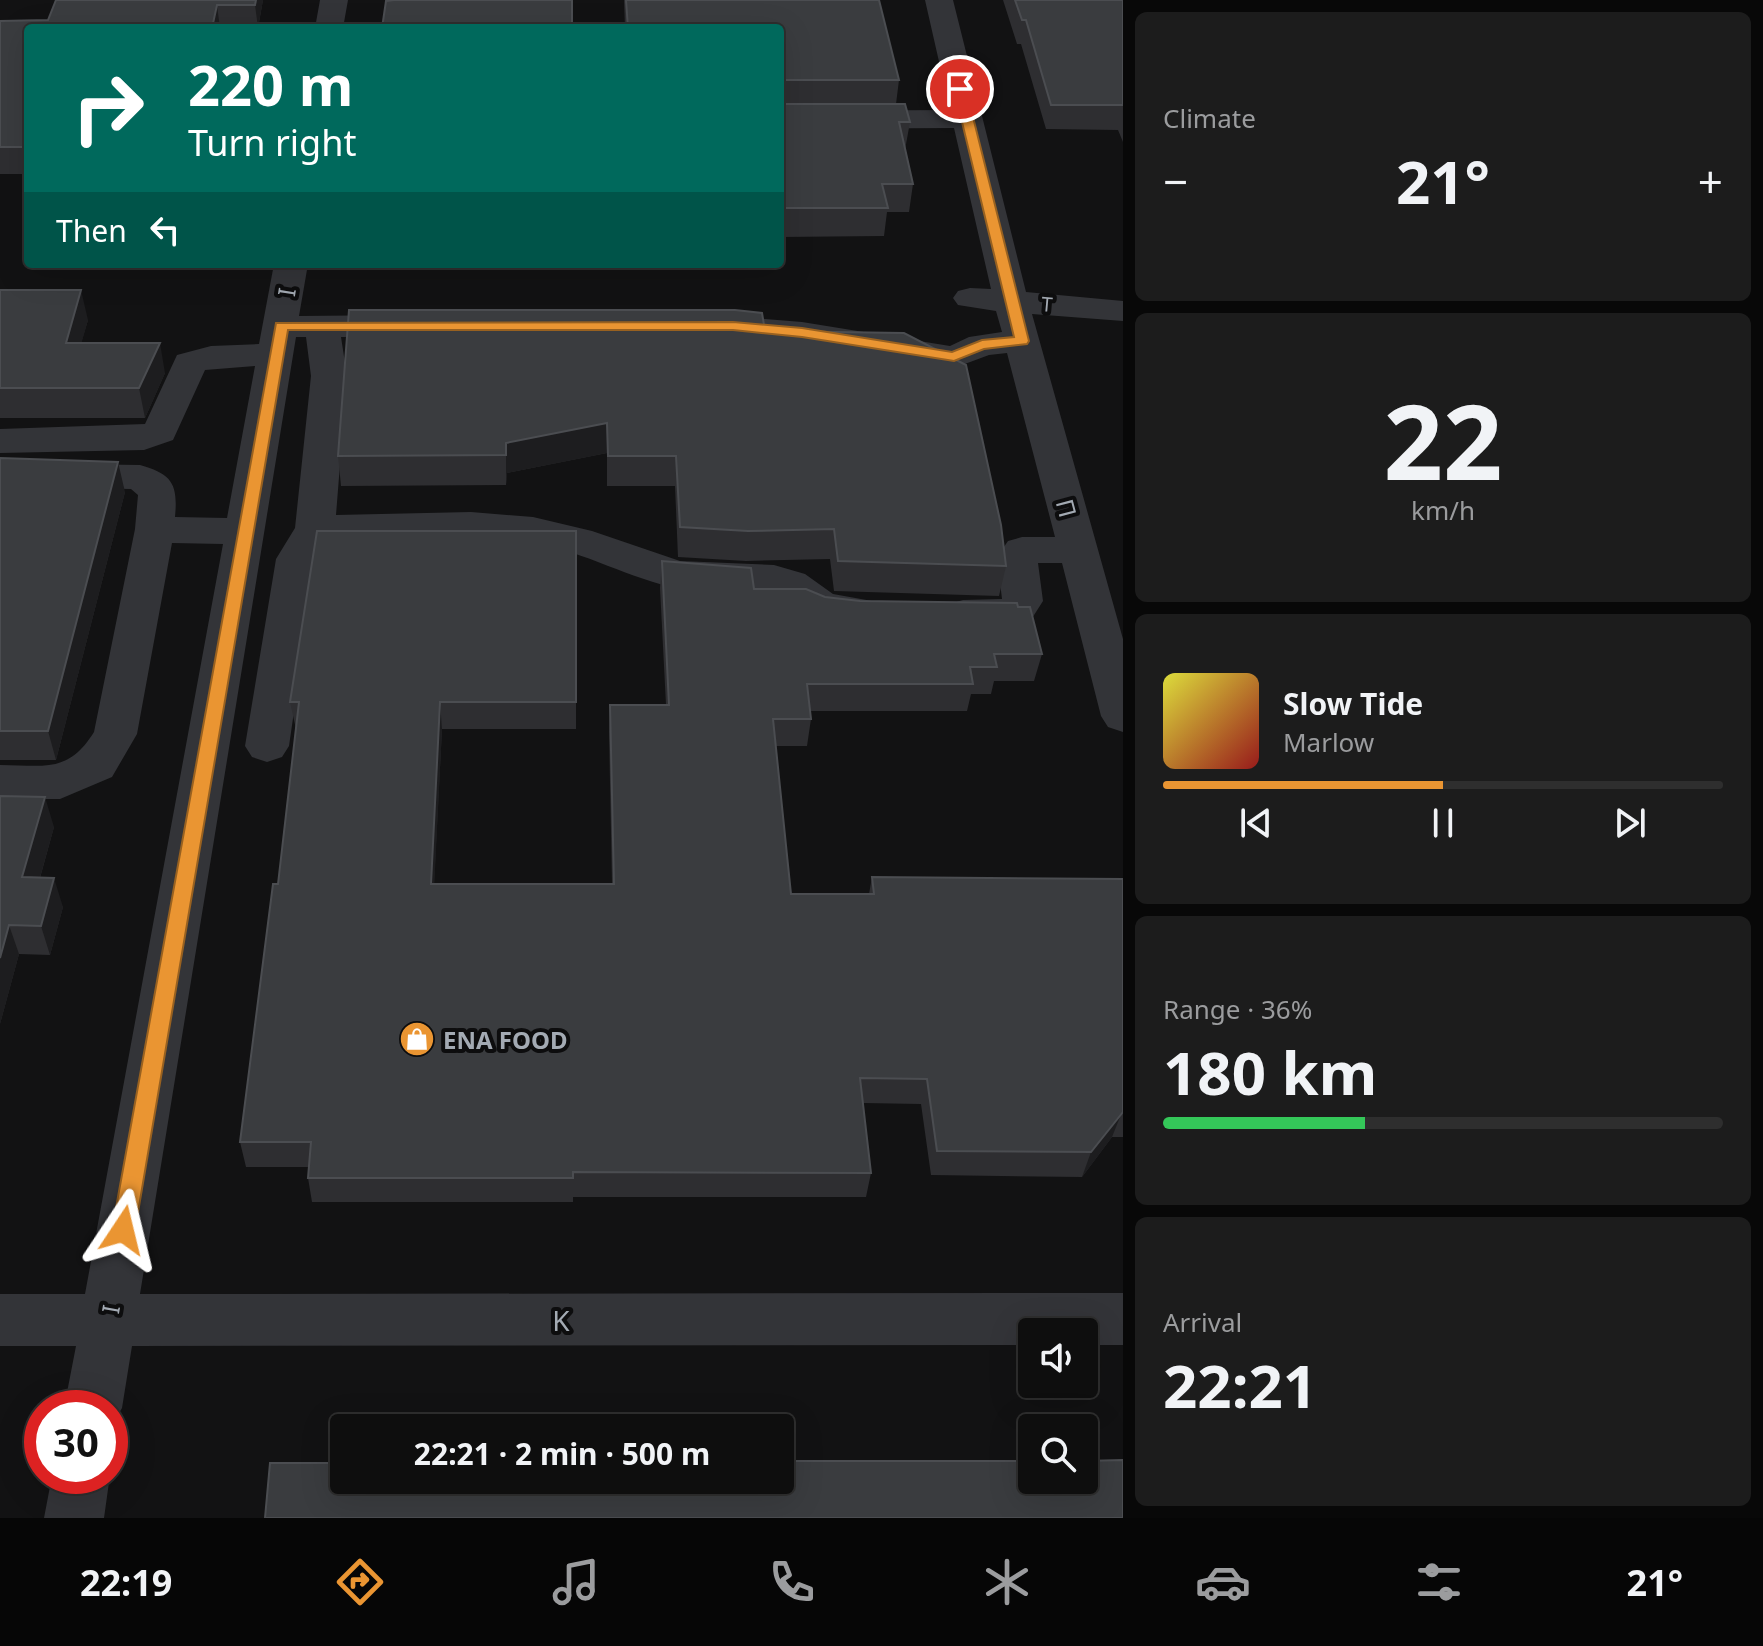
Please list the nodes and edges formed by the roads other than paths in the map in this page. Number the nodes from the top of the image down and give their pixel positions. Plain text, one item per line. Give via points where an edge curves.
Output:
1 (334, 0) edge
2 (939, 0) edge
3 (330, 24) edge
4 (967, 119) junction
5 (784, 120) edge
6 (291, 268) edge
7 (970, 298) dead end
8 (1011, 301) junction
9 (1123, 311) edge
10 (674, 325) edge
11 (445, 326) edge
12 (293, 336) junction
13 (1022, 341) junction
14 (0, 441) edge
15 (0, 475) edge
16 (155, 529) junction
17 (305, 544) junction
18 (244, 546) junction
19 (1078, 550) junction
20 (1123, 716) edge
21 (267, 746) dead end
22 (0, 782) edge
23 (1123, 1319) edge
24 (0, 1320) edge
25 (107, 1321) junction
26 (96, 1390) edge
27 (78, 1494) edge
28 (74, 1518) edge

1 - 3 street
2 - 4 street, Π
4 - 5 street
4 - 8 street, Π
6 - 12 street, Ι
7 - 8 street, Τ
8 - 9 street, Τ
8 - 13 street, Π
10 - 13 street via 802,333 954,357 982,345
11 - 12 street
12 - 14 street via 190,363 160,432 144,438
12 - 17 street via 329,376
12 - 18 street, Ι
13 - 19 street, Π
15 - 16 street via 140,477 158,491
16 - 18 street
16 - 22 street via 115,734 96,765 60,782
17 - 18 street
17 - 19 street via 498,524 566,536 681,575 790,581 808,590 822,607 917,613 1015,613 1023,601 1017,557 1022,550
17 - 21 street
18 - 25 street, Ι
19 - 20 street, Π
23 - 25 street, Κ
24 - 25 street, Κ
25 - 26 street, Ι
27 - 28 street

